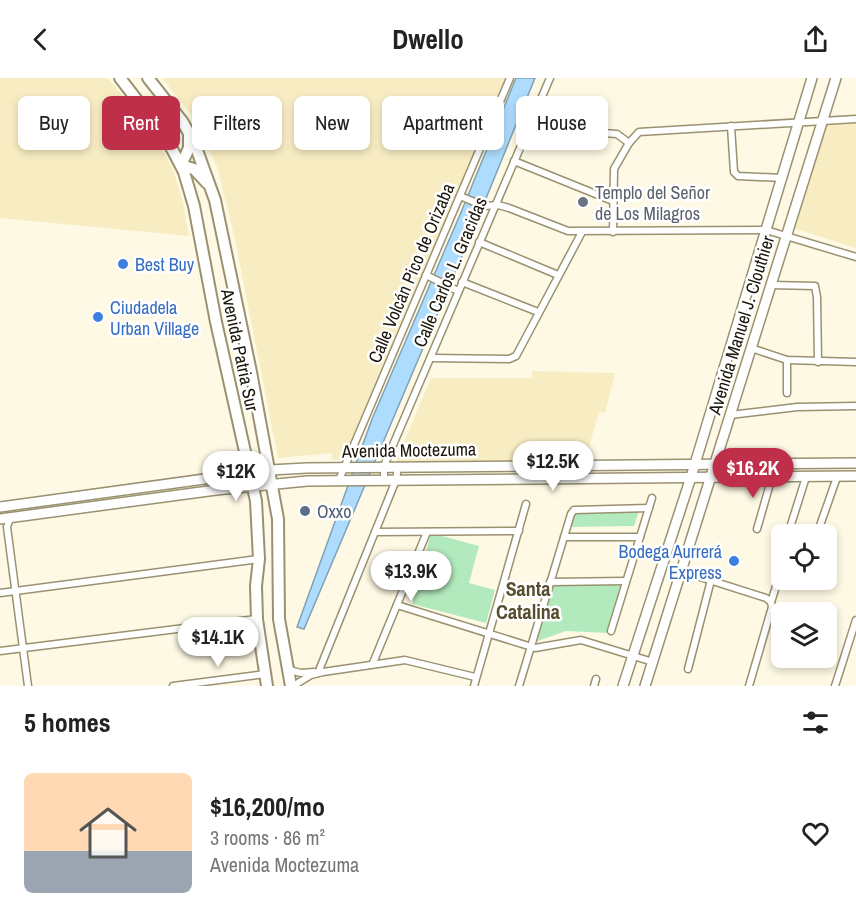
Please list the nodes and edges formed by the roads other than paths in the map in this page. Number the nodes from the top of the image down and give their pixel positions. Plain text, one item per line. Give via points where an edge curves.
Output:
1 (120, 78) edge
2 (148, 78) edge
3 (510, 78) edge
4 (550, 78) edge
5 (812, 78) edge
6 (836, 78) edge
7 (542, 96) edge
8 (856, 119) edge
9 (822, 121) junction
10 (799, 122) junction
11 (732, 126) junction
12 (189, 133) junction
13 (608, 133) edge
14 (630, 143) junction
15 (519, 150) edge
16 (514, 161) junction
17 (181, 165) junction
18 (783, 178) junction
19 (211, 188) junction
20 (463, 197) junction
21 (613, 201) junction
22 (495, 205) junction
23 (766, 230) junction
24 (582, 232) junction
25 (613, 232) junction
26 (786, 235) junction
27 (479, 242) junction
28 (856, 257) edge
29 (558, 275) junction
30 (428, 276) junction
31 (462, 282) junction
32 (771, 285) junction
33 (455, 290) junction
34 (538, 312) junction
35 (751, 348) junction
36 (431, 358) junction
37 (788, 360) junction
38 (818, 362) junction
39 (856, 362) edge
40 (787, 393) dead end
41 (856, 406) edge
42 (730, 415) junction
43 (856, 463) edge
44 (695, 464) junction
45 (714, 464) junction
46 (348, 466) junction
47 (380, 466) junction
48 (398, 466) junction
49 (270, 470) junction
50 (250, 473) junction
51 (856, 476) edge
52 (691, 477) junction
53 (711, 477) junction
54 (772, 477) junction
55 (806, 477) junction
56 (837, 477) junction
57 (342, 480) junction
58 (384, 480) junction
59 (396, 480) junction
60 (273, 485) junction
61 (254, 488) junction
62 (652, 498) dead end
63 (526, 504) dead end
64 (0, 507) edge
65 (649, 508) junction
66 (4, 521) edge
67 (791, 524) edge
68 (821, 524) edge
69 (757, 529) dead end
70 (519, 531) junction
71 (375, 532) junction
72 (427, 532) junction
73 (564, 537) junction
74 (640, 537) junction
75 (259, 559) junction
76 (681, 571) junction
77 (711, 580) junction
78 (626, 581) junction
79 (550, 582) junction
80 (775, 590) edge
81 (17, 591) junction
82 (0, 593) edge
83 (771, 602) joint
84 (397, 605) junction
85 (771, 611) edge
86 (257, 619) junction
87 (856, 620) edge
88 (611, 631) dead end
89 (490, 634) junction
90 (531, 646) junction
91 (23, 648) junction
92 (0, 651) edge
93 (632, 656) junction
94 (652, 662) junction
95 (373, 663) junction
96 (688, 669) dead end
97 (288, 670) junction
98 (320, 672) junction
99 (265, 674) junction
100 (475, 677) junction
101 (597, 679) dead end
102 (216, 683) edge
103 (28, 686) edge
104 (173, 686) edge
105 (267, 686) edge
106 (292, 686) edge
107 (474, 686) edge
108 (519, 686) edge
109 (594, 686) edge
110 (622, 686) edge
111 (645, 686) edge
112 (750, 686) edge
113 (835, 686) edge

1 - 17 main road, Avenida Patria Sur
2 - 12 main road, Avenida Patria Sur
3 - 20 street, Calle Volcán Pico de Orizaba
4 - 7 street, Calle Carlos L. Gracidas
5 - 10 street, Avenida Manuel J. Clouthier
6 - 9 street, Avenida Manuel J. Clouthier
8 - 9 street
9 - 10 street
9 - 26 street, Avenida Manuel J. Clouthier
10 - 11 street
10 - 18 street, Avenida Manuel J. Clouthier
11 - 14 street via 643,131
11 - 18 street via 734,172 738,176
12 - 17 main road via 189,148
12 - 19 main road, Avenida Patria Sur
13 - 14 street
14 - 21 street via 614,169
15 - 16 street, Calle Carlos L. Gracidas
16 - 21 street
16 - 22 street, Calle Carlos L. Gracidas
17 - 19 main road via 194,169
17 - 50 main road, Avenida Patria Sur via 194,206
18 - 23 street, Avenida Manuel J. Clouthier
19 - 49 main road, Avenida Patria Sur
20 - 22 street via 484,206
20 - 30 street, Calle Volcán Pico de Orizaba
21 - 25 street
22 - 24 street via 559,229
22 - 27 street, Calle Carlos L. Gracidas
23 - 25 street
23 - 26 street
23 - 44 street, Avenida Manuel J. Clouthier
24 - 25 street
24 - 29 street
26 - 28 street
26 - 32 street, Avenida Manuel J. Clouthier
27 - 29 street
27 - 31 street, Calle Carlos L. Gracidas
29 - 34 street
30 - 33 street
30 - 46 street, Calle Volcán Pico de Orizaba
31 - 33 street, Calle Carlos L. Gracidas
31 - 34 street
32 - 35 street, Avenida Manuel J. Clouthier
32 - 38 street via 815,286
33 - 36 street, Calle Carlos L. Gracidas
34 - 36 street via 516,356
35 - 37 street
35 - 42 street, Avenida Manuel J. Clouthier
36 - 47 street, Calle Carlos L. Gracidas
37 - 38 street
37 - 40 street
38 - 39 street
41 - 42 street via 797,406
42 - 45 street, Avenida Manuel J. Clouthier
43 - 45 street, Avenida Moctezuma
44 - 45 street, Avenida Moctezuma
44 - 48 street, Avenida Moctezuma
44 - 52 street, Avenida Manuel J. Clouthier
45 - 53 street, Avenida Manuel J. Clouthier
46 - 47 street, Avenida Moctezuma
46 - 49 street, Avenida Moctezuma
46 - 57 street, Calle Volcán Pico de Orizaba
47 - 48 street, Avenida Moctezuma
47 - 58 street, Calle Carlos L. Gracidas
48 - 59 street
49 - 50 street, Avenida Moctezuma
49 - 60 main road, Avenida Patria Sur
50 - 61 main road, Avenida Patria Sur
50 - 64 street, Avenida Moctezuma
51 - 56 street, Avenida Moctezuma
52 - 53 street, Avenida Moctezuma
52 - 59 street, Avenida Moctezuma
52 - 93 street, Avenida Manuel J. Clouthier
53 - 54 street, Avenida Moctezuma
53 - 76 street, Avenida Manuel J. Clouthier
54 - 55 street, Avenida Moctezuma
54 - 69 street
55 - 56 street, Avenida Moctezuma
55 - 67 street
56 - 68 street
57 - 58 street, Avenida Moctezuma
57 - 60 street, Avenida Moctezuma
58 - 59 street, Avenida Moctezuma
59 - 71 street
60 - 61 street, Avenida Moctezuma
60 - 97 main road, Avenida Patria Sur via 278,519 279,619
61 - 66 street, Avenida Moctezuma
61 - 75 main road, Avenida Patria Sur
62 - 65 street
63 - 70 street
65 - 73 street via 574,510
65 - 74 street
66 - 81 street
70 - 72 street
70 - 89 street
71 - 72 street
71 - 98 street
72 - 84 street
73 - 74 street
73 - 79 street
74 - 78 street
75 - 81 street
75 - 86 main road, Avenida Patria Sur
76 - 77 street
76 - 94 street, Avenida Manuel J. Clouthier
77 - 83 street
77 - 96 street
78 - 79 street
78 - 88 street
79 - 90 street
80 - 83 street
81 - 82 street
81 - 91 street
84 - 89 street
84 - 95 street
85 - 112 street
86 - 91 street
86 - 99 main road, Avenida Patria Sur
87 - 113 street
89 - 90 street
89 - 100 street
90 - 93 street via 581,640
90 - 108 street
91 - 92 street
91 - 103 street
93 - 94 street
93 - 110 street, Avenida Manuel J. Clouthier
94 - 111 street, Avenida Manuel J. Clouthier
95 - 98 street
95 - 100 street via 405,660
97 - 98 street
97 - 106 main road, Avenida Patria Sur
98 - 106 street
99 - 102 street
99 - 105 main road, Avenida Patria Sur
100 - 107 street
101 - 109 street
102 - 104 street

